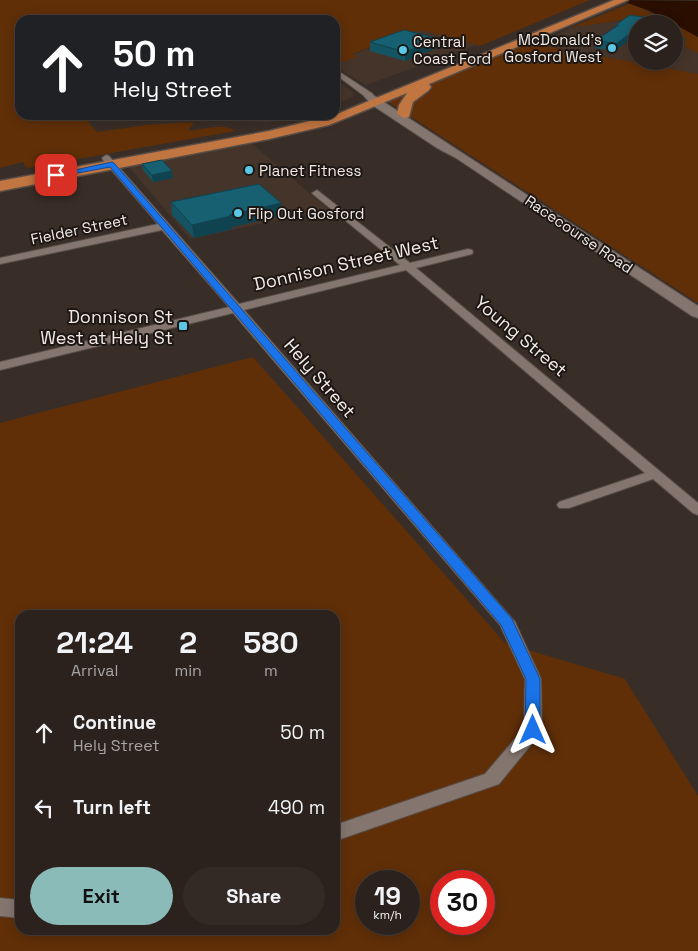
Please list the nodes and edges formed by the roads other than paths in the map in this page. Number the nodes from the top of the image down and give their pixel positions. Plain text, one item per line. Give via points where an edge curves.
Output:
1 (602, 0) edge
2 (621, 1) edge
3 (472, 62) junction
4 (340, 74) edge
5 (376, 99) junction
6 (340, 109) edge
7 (358, 110) junction
8 (404, 114) junction
9 (340, 116) edge
10 (299, 120) edge
11 (326, 120) edge
12 (413, 126) junction
13 (460, 155) junction
14 (109, 161) junction
15 (0, 177) edge
16 (0, 186) edge
17 (317, 193) dead end
18 (165, 226) junction
19 (468, 252) dead end
20 (0, 261) edge
21 (408, 266) junction
22 (235, 307) junction
23 (698, 313) edge
24 (0, 366) edge
25 (655, 474) junction
26 (564, 505) dead end
27 (698, 510) edge
28 (340, 831) edge
29 (0, 907) edge
30 (15, 908) edge

1 - 5 highway
2 - 3 highway
3 - 5 highway
3 - 8 highway via 422,88 407,102
4 - 5 street
5 - 6 highway
5 - 7 highway
5 - 8 main road, Racecourse Road
5 - 12 main road, Racecourse Road
7 - 9 highway
7 - 12 highway
8 - 13 main road, Racecourse Road via 449,143
10 - 14 highway
11 - 14 highway via 295,130
12 - 13 main road, Racecourse Road
13 - 23 main road, Racecourse Road
14 - 15 highway
14 - 16 highway
14 - 18 street, Hely Street
17 - 21 street, Young Street
18 - 20 street, Fielder Street
18 - 22 street, Hely Street
19 - 21 street, Donnison Street West
21 - 22 street, Donnison Street West
21 - 25 street, Young Street
22 - 24 street, Donnison Street West
22 - 28 street, Hely Street via 507,622 533,679 533,730 492,779
25 - 26 street
25 - 27 street, Young Street
29 - 30 street

